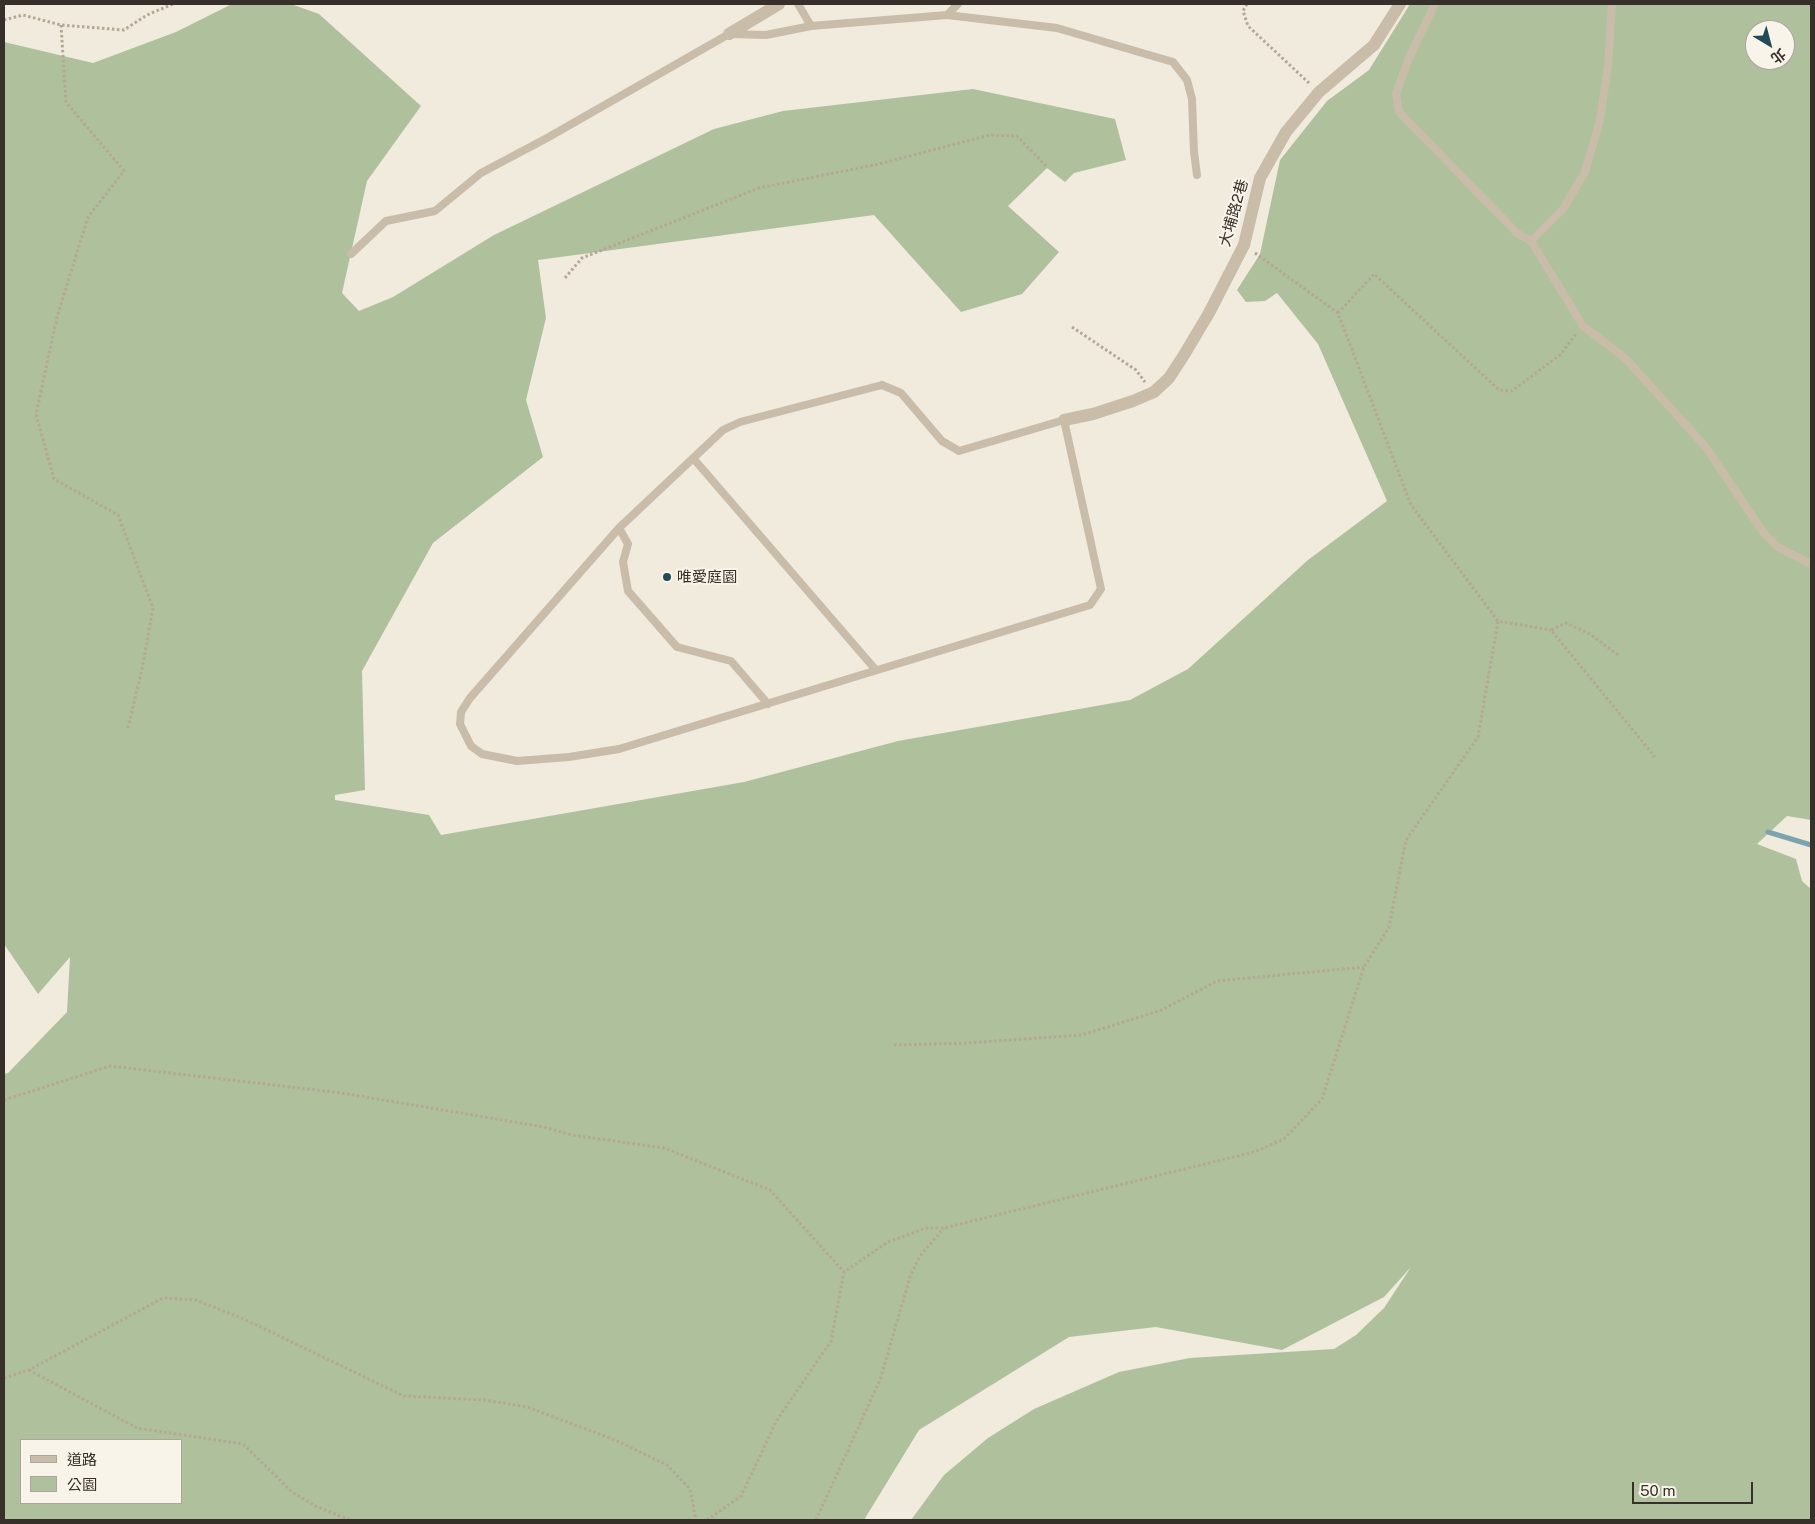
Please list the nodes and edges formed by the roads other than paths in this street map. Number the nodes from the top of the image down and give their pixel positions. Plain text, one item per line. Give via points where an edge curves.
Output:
1 (779, 4) edge
2 (798, 4) edge
3 (958, 4) edge
4 (1400, 4) edge
5 (1435, 4) edge
6 (1612, 4) edge
7 (947, 15) junction
8 (811, 26) junction
9 (729, 34) junction
10 (1197, 175) dead end
11 (1532, 241) junction
12 (351, 254) dead end
13 (1064, 420) junction
14 (693, 458) junction
15 (619, 528) junction
16 (1811, 564) edge
17 (875, 670) junction
18 (768, 704) junction

1 - 9 street
2 - 8 lane
3 - 7 lane
4 - 13 street, 大埔路2巷 via 1374,45 1319,92 1286,132 1260,178 1244,245 1209,313 1168,378 1154,392 1133,401
5 - 11 lane via 1396,93 1399,112 1518,234
6 - 11 lane via 1600,120 1585,172 1563,209
7 - 8 lane
7 - 10 lane via 1057,28 1173,62 1187,80 1192,99
8 - 9 lane via 766,35
9 - 12 lane via 481,173 435,211 386,221
11 - 16 lane via 1583,326 1626,358 1705,446 1763,532 1778,547
13 - 14 lane via 959,451 942,441 901,393 882,385 740,422 724,430
13 - 17 lane via 1101,589 1090,604
14 - 15 lane
14 - 17 lane
15 - 18 lane via 628,544 623,562 628,591 677,647 731,661
15 - 18 lane via 470,698 461,712 460,724 471,746 482,754 517,761 569,757 618,749
17 - 18 lane

